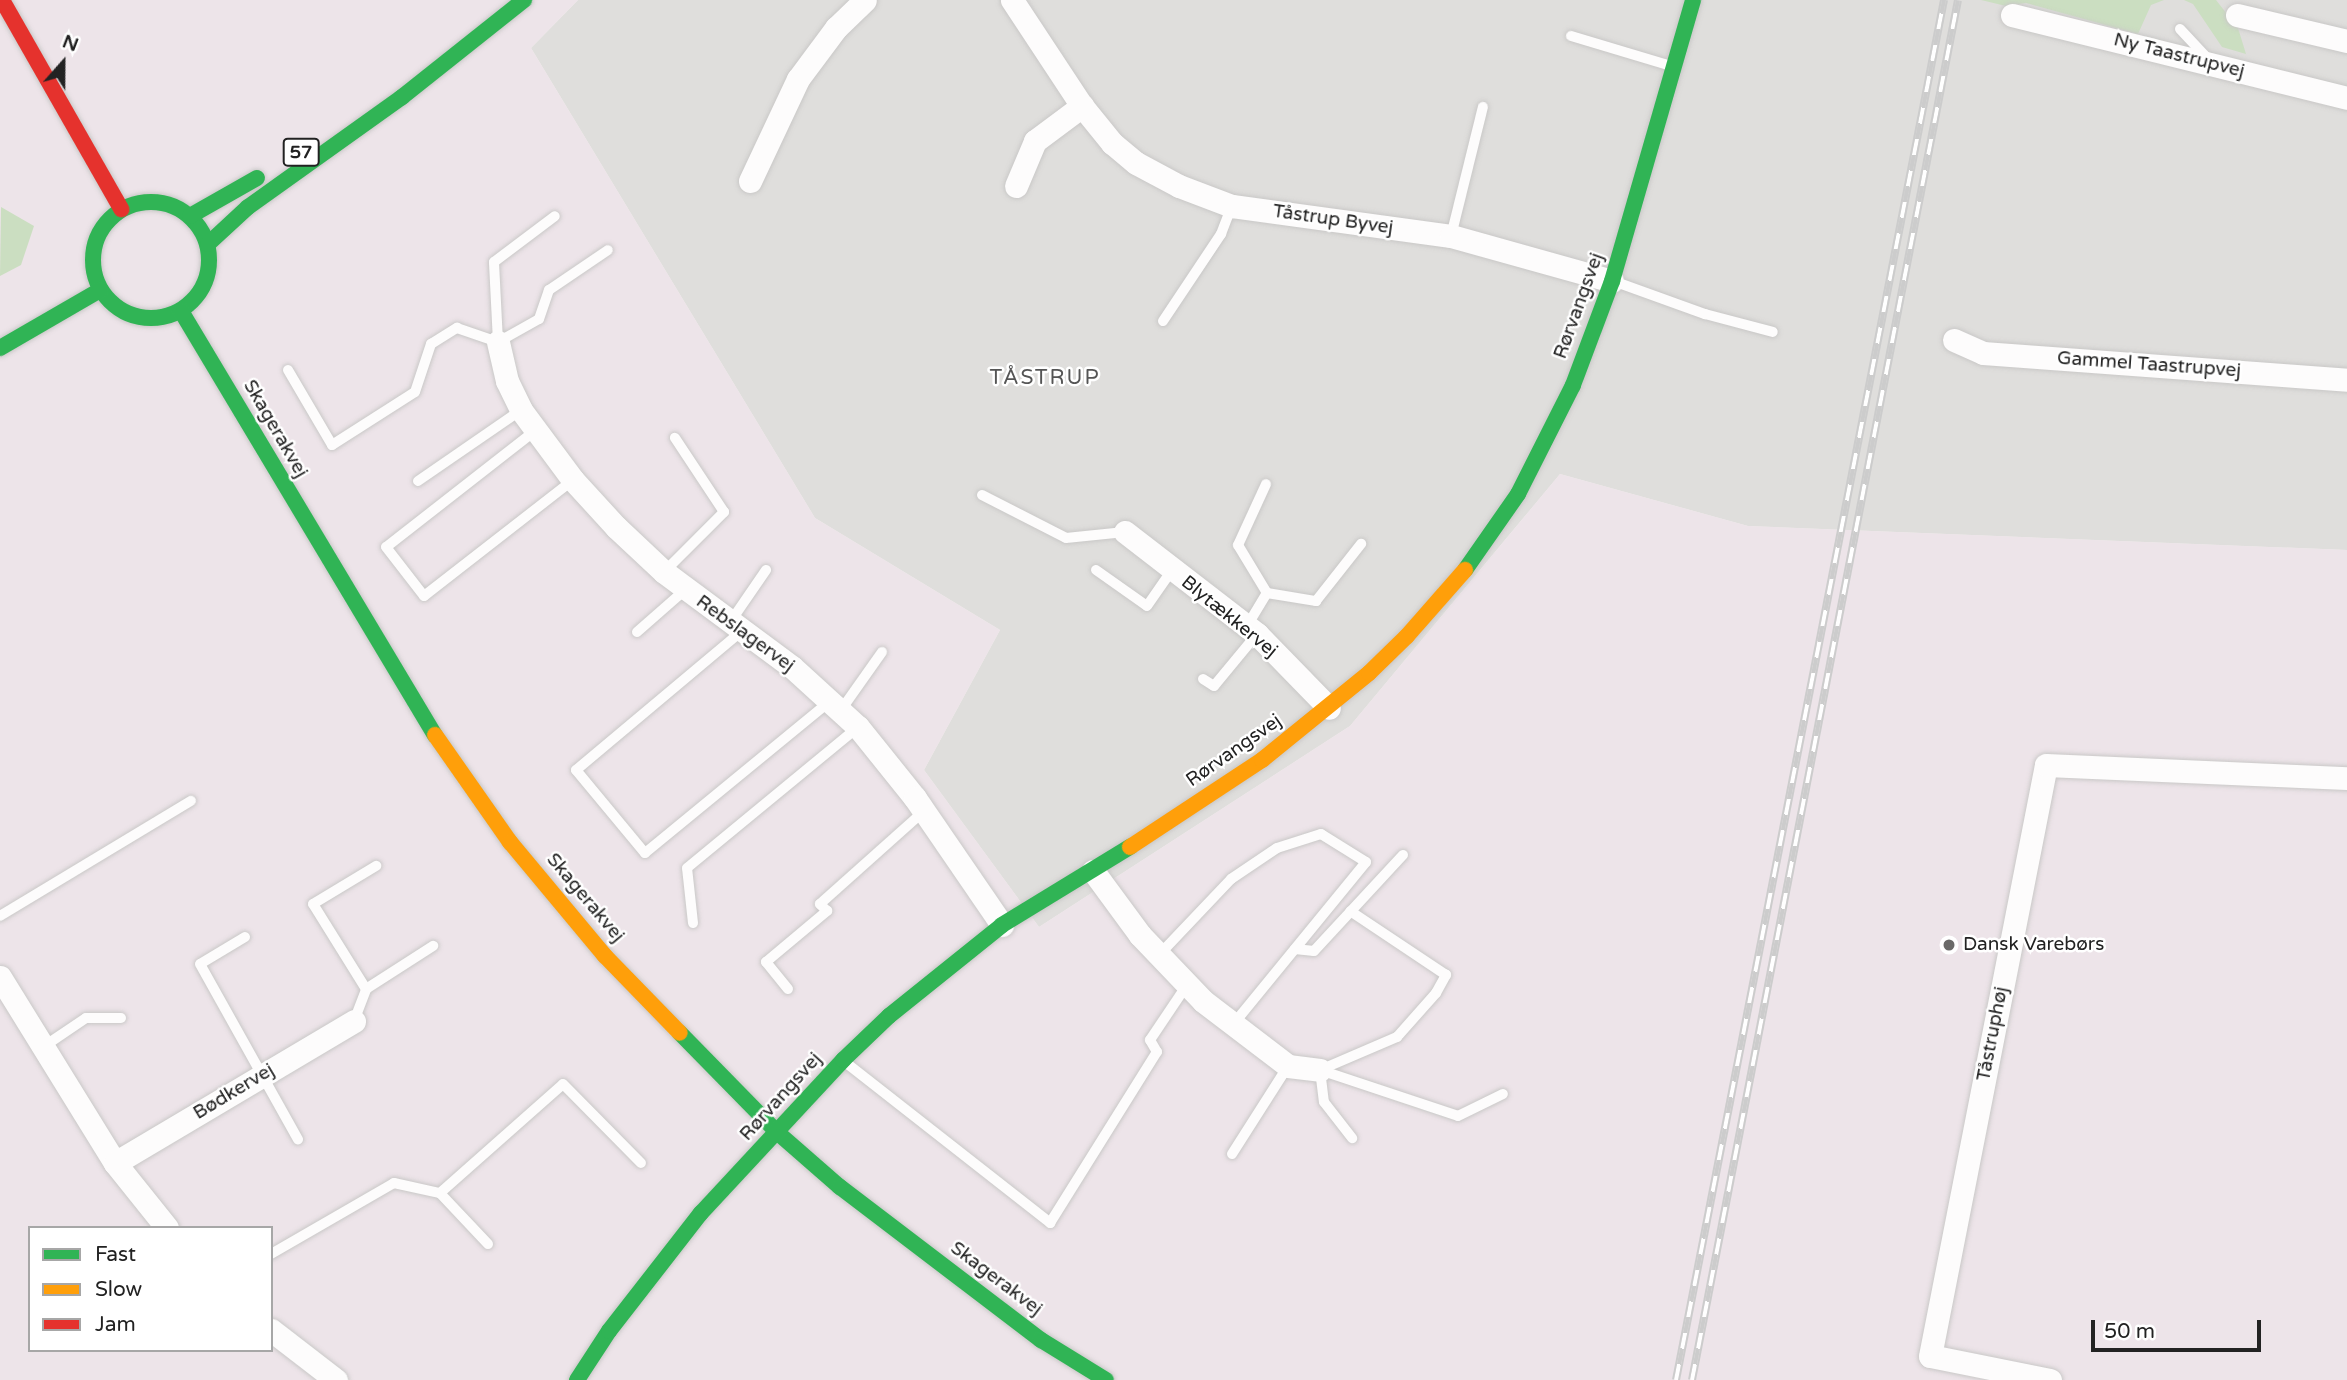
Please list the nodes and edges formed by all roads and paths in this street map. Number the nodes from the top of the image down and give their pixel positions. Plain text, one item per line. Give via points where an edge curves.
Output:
1 (2, 0) edge
2 (524, 0) edge
3 (865, 0) edge
4 (1012, 0) edge
5 (1693, 0) edge
6 (2012, 15) dead end
7 (2237, 15) dead end
8 (2180, 29) dead end
9 (1571, 36) dead end
10 (2347, 41) edge
11 (433, 51) dead end
12 (2213, 65) junction
13 (1674, 67) junction
14 (2347, 98) edge
15 (1082, 106) junction
16 (1483, 107) dead end
17 (750, 181) dead end
18 (1016, 186) dead end
19 (1232, 206) junction
20 (121, 209) junction
21 (190, 215) junction
22 (555, 216) dead end
23 (1451, 236) junction
24 (208, 244) junction
25 (608, 250) dead end
26 (1612, 281) junction
27 (100, 290) junction
28 (181, 311) junction
29 (1163, 321) dead end
30 (1773, 332) dead end
31 (1954, 340) dead end
32 (498, 342) junction
33 (0, 348) edge
34 (288, 370) dead end
35 (2347, 380) edge
36 (521, 410) junction
37 (536, 430) junction
38 (675, 438) dead end
39 (573, 480) junction
40 (418, 481) dead end
41 (1266, 484) dead end
42 (982, 495) dead end
43 (1125, 532) joint
44 (1361, 544) dead end
45 (766, 570) dead end
46 (1096, 570) dead end
47 (1172, 570) junction
48 (664, 572) junction
49 (685, 590) junction
50 (1267, 593) junction
51 (737, 626) junction
52 (1252, 630) junction
53 (637, 632) dead end
54 (883, 652) dead end
55 (1203, 679) dead end
56 (836, 705) junction
57 (1329, 708) junction
58 (858, 727) junction
59 (2347, 778) edge
60 (191, 801) dead end
61 (924, 811) junction
62 (1403, 855) dead end
63 (376, 866) dead end
64 (1093, 871) junction
65 (1350, 911) junction
66 (0, 916) edge
67 (693, 923) dead end
68 (1002, 925) junction
69 (245, 937) dead end
70 (433, 946) dead end
71 (1295, 949) junction
72 (1157, 956) junction
73 (0, 978) edge
74 (1187, 985) junction
75 (366, 989) junction
76 (788, 989) dead end
77 (121, 1018) dead end
78 (354, 1021) joint
79 (1234, 1023) junction
80 (43, 1046) junction
81 (843, 1060) junction
82 (1288, 1066) junction
83 (1320, 1070) junction
84 (262, 1075) junction
85 (1503, 1094) dead end
86 (778, 1133) junction
87 (1352, 1138) dead end
88 (298, 1139) dead end
89 (1232, 1154) dead end
90 (115, 1163) junction
91 (641, 1163) dead end
92 (440, 1193) junction
93 (165, 1226) edge
94 (488, 1244) dead end
95 (273, 1253) edge
96 (273, 1332) edge
97 (336, 1380) edge
98 (577, 1380) edge
99 (1106, 1380) edge
100 (2050, 1380) edge

1 - 20 street
2 - 24 street, 57 via 402,97 248,208
3 - 17 street via 836,28 798,79
4 - 15 street, Tåstrup Byvej
5 - 13 street, Rørvangsvej
6 - 12 street, Ny Taastrupvej
7 - 10 street
8 - 12 lane
9 - 13 lane
11 - 21 street, 57 via 302,151
12 - 14 street, Ny Taastrupvej
13 - 26 street, Rørvangsvej
15 - 18 street via 1035,141
15 - 19 street, Tåstrup Byvej via 1136,163
16 - 23 lane
19 - 23 street, Tåstrup Byvej
19 - 29 lane via 1221,234
20 - 21 street via 157,202
20 - 27 street via 103,226 94,247 93,269
21 - 24 street
22 - 32 lane via 494,262
23 - 26 street, Tåstrup Byvej
24 - 28 street via 205,281 200,293
25 - 32 lane via 549,290 539,319
26 - 30 lane
26 - 57 street, Rørvangsvej via 1557,420 1518,494 1464,570 1416,626
27 - 28 street via 118,308 142,318
27 - 33 street
28 - 86 street, Skagerakvej via 427,724 510,842 605,956
31 - 35 street, Gammel Taastrupvej via 1983,353
32 - 34 lane via 457,328 440,338 431,344 415,392 332,446
32 - 36 street, Rebslagervej via 507,381
36 - 37 street, Rebslagervej
36 - 40 lane
37 - 39 street, Rebslagervej
37 - 39 lane via 386,547 424,596
38 - 48 lane via 724,512
39 - 48 street, Rebslagervej
41 - 50 lane via 1238,545
42 - 43 lane via 1066,538
43 - 47 street, Blytækkervej
44 - 50 lane via 1316,601
45 - 51 lane
46 - 47 lane via 1147,606
47 - 52 street, Blytækkervej
48 - 49 street, Rebslagervej
49 - 51 street, Rebslagervej
49 - 53 lane
50 - 52 lane
51 - 56 street, Rebslagervej
51 - 56 lane via 576,770 645,853
52 - 55 lane via 1214,686
52 - 57 street, Blytækkervej
54 - 56 lane
56 - 58 street, Rebslagervej
57 - 64 street, Rørvangsvej via 1262,760
58 - 61 street, Rebslagervej
58 - 67 lane via 687,868
59 - 100 street, Tåstruphøj via 2046,765 1930,1356
60 - 66 lane
61 - 68 street, Rebslagervej
61 - 76 lane via 820,904 827,911 766,962
62 - 65 lane
63 - 75 lane via 313,904
64 - 68 street, Rørvangsvej
64 - 72 street
65 - 71 lane via 1314,951
65 - 83 lane via 1446,975 1397,1037
68 - 81 street, Rørvangsvej via 889,1016
69 - 84 lane via 200,964
70 - 75 lane
71 - 72 lane via 1366,862 1321,834 1277,848 1231,879
71 - 79 lane
72 - 74 street
73 - 80 street
74 - 79 street
74 - 81 lane via 1150,1040 1157,1052 1050,1223
75 - 78 lane
77 - 80 lane via 86,1018
78 - 84 street, Bødkervej
79 - 82 street
80 - 90 street
81 - 86 street, Rørvangsvej
82 - 83 street
82 - 89 lane
83 - 85 lane via 1458,1116
83 - 87 lane via 1324,1102
84 - 88 lane
84 - 90 street, Bødkervej
86 - 98 street, Rørvangsvej via 701,1213 609,1331
86 - 99 street, Skagerakvej via 985,1299
90 - 93 street
91 - 92 lane via 563,1084
92 - 94 lane
92 - 95 lane via 394,1183
96 - 97 street

